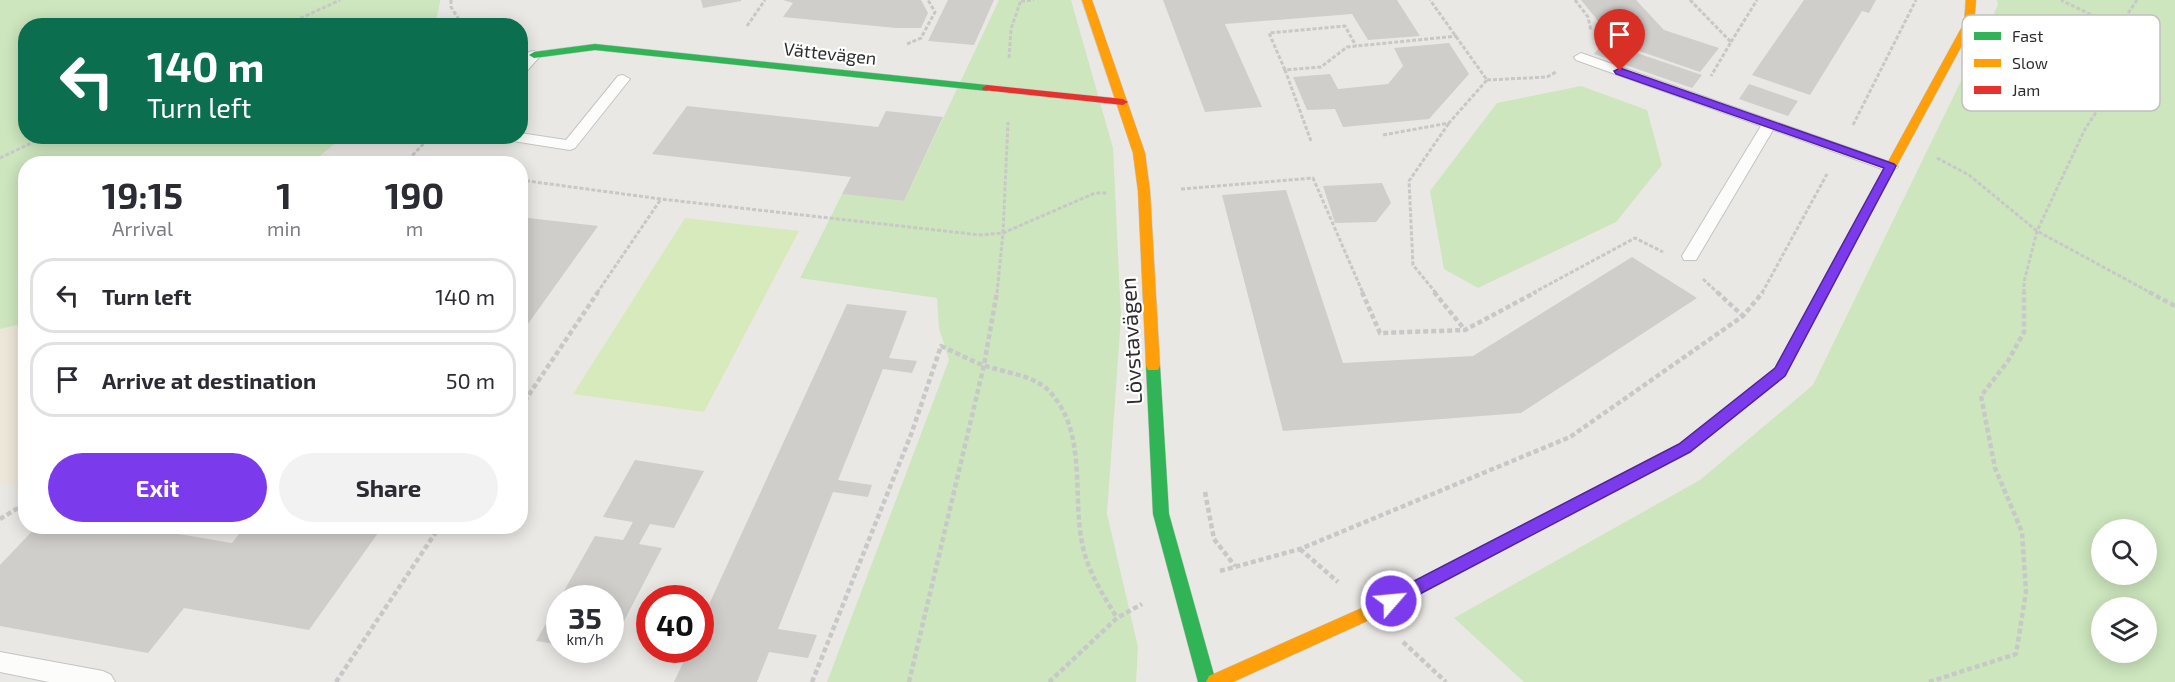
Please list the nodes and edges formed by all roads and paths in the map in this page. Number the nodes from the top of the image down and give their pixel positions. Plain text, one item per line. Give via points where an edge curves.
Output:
1 (340, 0) edge
2 (451, 0) edge
3 (765, 0) edge
4 (928, 0) edge
5 (1034, 0) edge
6 (1087, 0) edge
7 (1430, 0) edge
8 (1690, 0) edge
9 (1757, 0) edge
10 (1916, 0) edge
11 (1971, 0) edge
12 (2061, 0) edge
13 (2137, 0) edge
14 (1021, 1) edge
15 (1970, 15) edge
16 (2092, 15) edge
17 (2127, 15) edge
18 (301, 18) edge
19 (458, 18) edge
20 (747, 26) dead end
21 (1457, 36) junction
22 (1962, 36) edge
23 (1731, 42) junction
24 (907, 44) dead end
25 (1356, 46) junction
26 (534, 55) joint
27 (1581, 57) dead end
28 (528, 61) edge
29 (1285, 70) junction
30 (623, 79) dead end
31 (1009, 91) junction
32 (1698, 99) junction
33 (1123, 102) junction
34 (2097, 111) edge
35 (1449, 123) junction
36 (1769, 124) junction
37 (1383, 135) dead end
38 (528, 139) edge
39 (1311, 141) dead end
40 (1904, 141) junction
41 (29, 144) edge
42 (424, 144) edge
43 (1840, 150) junction
44 (411, 156) edge
45 (0, 158) edge
46 (1890, 166) junction
47 (528, 181) edge
48 (1144, 191) junction
49 (661, 199) junction
50 (2037, 231) junction
51 (1004, 233) junction
52 (1665, 253) dead end
53 (1690, 256) dead end
54 (1702, 278) dead end
55 (2175, 306) edge
56 (1743, 316) junction
57 (1465, 330) junction
58 (984, 365) junction
59 (528, 396) edge
60 (18, 508) edge
61 (0, 519) edge
62 (436, 534) edge
63 (1179, 582) junction
64 (1117, 618) junction
65 (0, 662) edge
66 (103, 682) edge
67 (336, 682) edge
68 (812, 682) edge
69 (909, 682) edge
70 (1049, 682) edge
71 (1207, 682) edge
72 (1215, 682) edge
73 (1929, 682) edge

1 - 18 path
2 - 19 path
3 - 20 path
4 - 24 path via 935,12 921,38
5 - 14 path
6 - 33 street, Lövstavägen
7 - 21 path
8 - 23 path
9 - 23 path
10 - 43 path
11 - 15 street
12 - 16 path
13 - 17 path
14 - 31 path via 1011,29
21 - 25 path
21 - 35 path via 1487,80
22 - 40 street
23 - 32 path
25 - 29 path via 1347,47 1321,67
25 - 29 path via 1346,26 1269,33
26 - 28 lane
26 - 31 street, Vättevägen via 595,47
27 - 32 lane
29 - 39 path
30 - 38 lane via 570,145
31 - 33 street, Vättevägen
31 - 51 path
32 - 36 lane
33 - 48 street, Lövstavägen via 1139,153
34 - 50 path
35 - 37 path
35 - 57 path via 1409,181 1413,265
36 - 43 lane
36 - 53 lane
40 - 46 street
40 - 50 path via 1969,175
41 - 45 path
42 - 44 path
43 - 46 lane
43 - 56 path via 1765,289
46 - 72 street via 1780,372 1684,448 1370,612
47 - 49 path
48 - 51 path via 1095,193
48 - 57 path via 1313,178 1380,333
48 - 63 street, Lövstavägen via 1161,514
49 - 51 path via 980,235
49 - 59 path
50 - 55 path
50 - 73 path via 2024,282 2024,332 1981,396 1995,468 2022,532 2026,592 2016,654
51 - 58 path
52 - 57 path via 1635,238
54 - 56 path
56 - 63 path via 1570,437 1300,549
58 - 64 path via 1047,388 1065,415 1077,454 1082,544 1094,580
58 - 68 path via 941,346 912,432
58 - 69 path
60 - 61 path
62 - 67 path
63 - 64 path
63 - 71 street, Lövstavägen
64 - 70 path
65 - 66 lane

